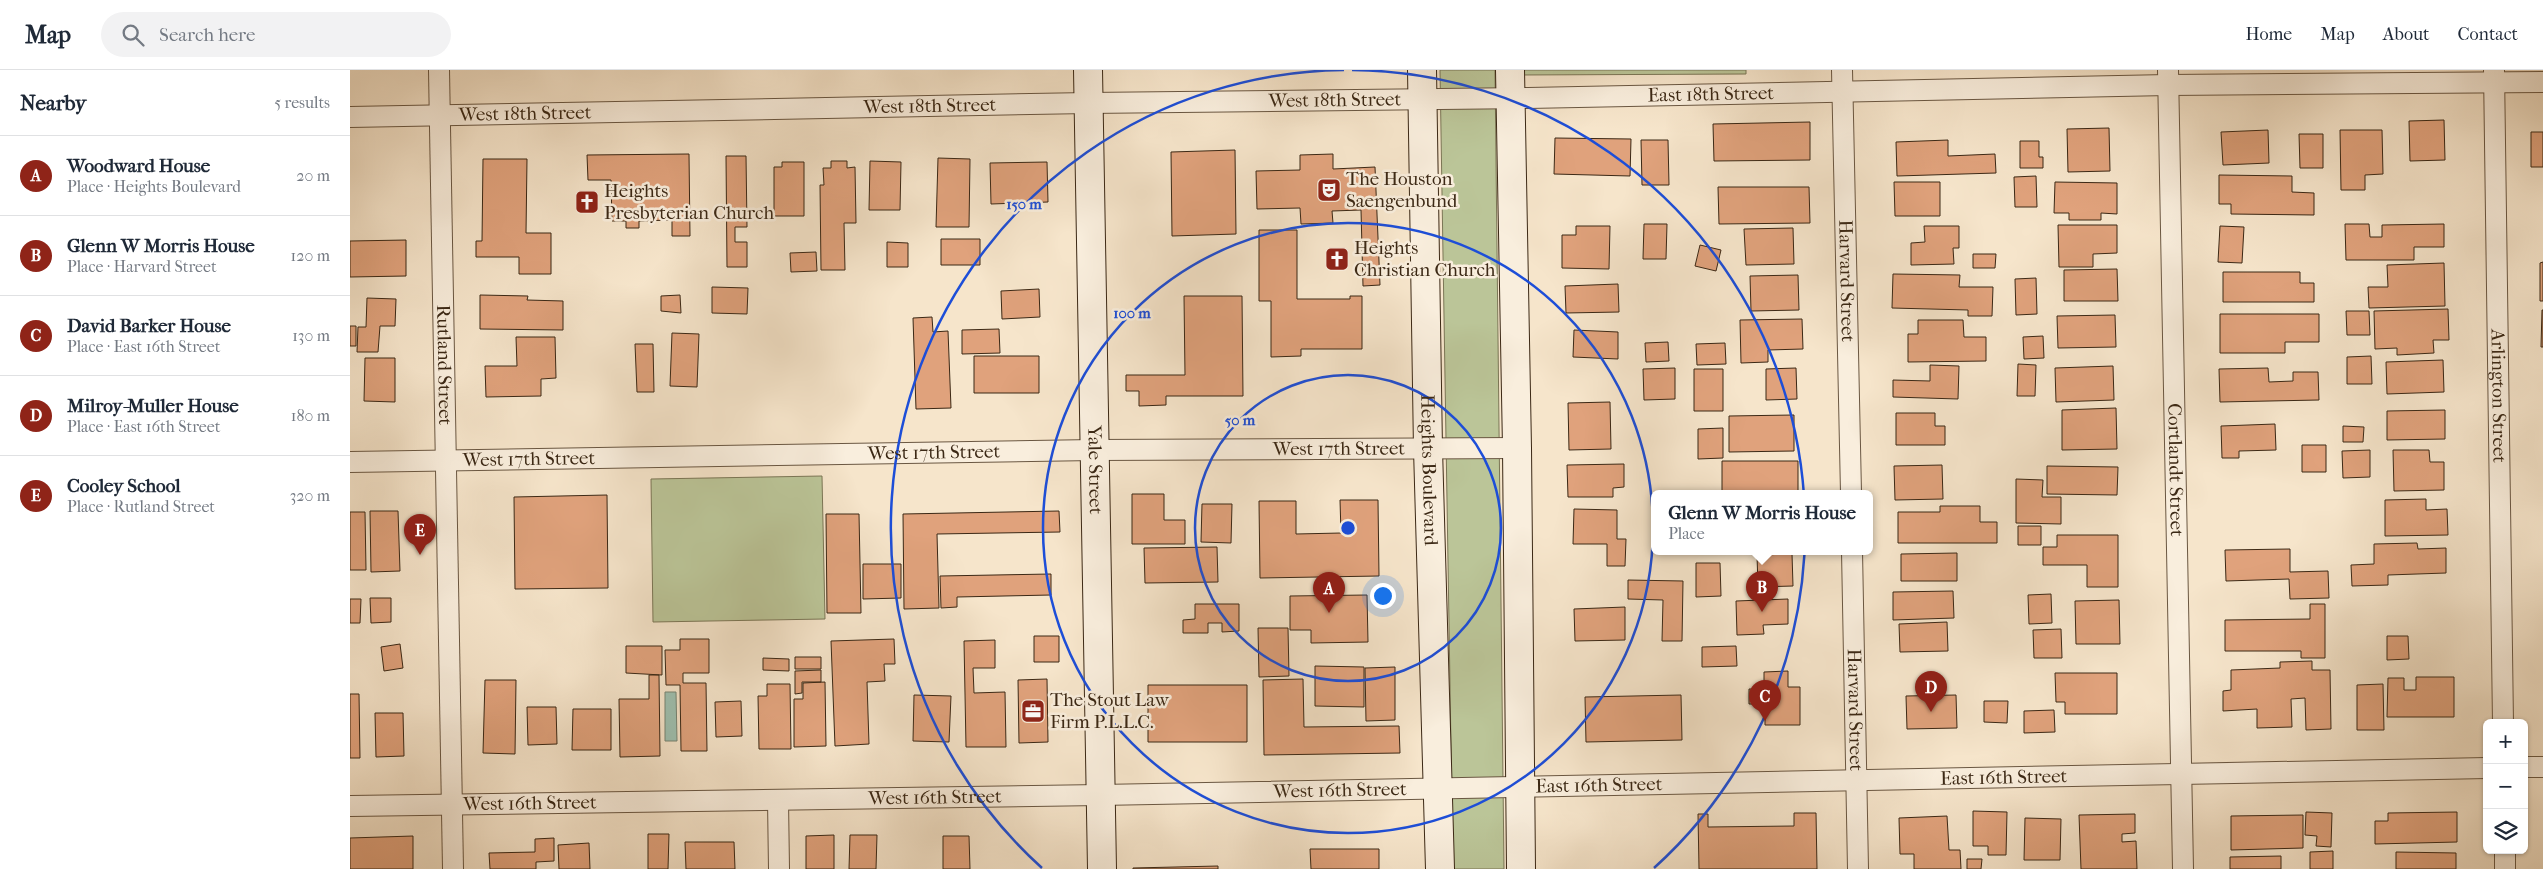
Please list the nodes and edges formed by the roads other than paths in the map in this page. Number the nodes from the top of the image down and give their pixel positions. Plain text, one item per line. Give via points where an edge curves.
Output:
1 (439, 70) edge
2 (1088, 70) edge
3 (1422, 70) edge
4 (1510, 70) edge
5 (1842, 70) edge
6 (2494, 76) edge
7 (2168, 78) edge
8 (2543, 82) edge
9 (1843, 91) junction
10 (1510, 98) junction
11 (1423, 99) junction
12 (1088, 103) junction
13 (440, 115) junction
14 (350, 117) edge
15 (1428, 448) junction
16 (1517, 448) junction
17 (1094, 450) junction
18 (446, 461) junction
19 (350, 462) edge
20 (1851, 490) edge
21 (1852, 555) edge
22 (2503, 719) edge
23 (2528, 767) edge
24 (2543, 767) edge
25 (2483, 768) edge
26 (2181, 773) junction
27 (1856, 779) junction
28 (1520, 786) junction
29 (1439, 788) junction
30 (1100, 794) junction
31 (778, 800) junction
32 (452, 804) junction
33 (350, 806) edge
34 (2505, 854) edge
35 (453, 869) edge
36 (779, 869) edge
37 (1102, 869) edge
38 (1440, 869) edge
39 (1521, 869) edge
40 (1858, 869) edge
41 (2183, 869) edge
42 (2505, 869) edge

1 - 13 street, Rutland Street
2 - 12 main road, Yale Street
3 - 11 main road, Heights Boulevard
4 - 10 main road
5 - 9 street, Harvard Street
6 - 7 street, East 18th Street
6 - 8 street, East 18th Street
6 - 22 street, Arlington Street
7 - 9 street, East 18th Street
7 - 26 street, Cortlandt Street
9 - 10 street, East 18th Street
9 - 20 street, Harvard Street
10 - 11 street, West 18th Street
10 - 16 main road
11 - 12 street, West 18th Street
11 - 15 main road, Heights Boulevard
12 - 13 street, West 18th Street
12 - 17 main road, Yale Street
13 - 14 street, West 18th Street
13 - 18 street, Rutland Street
15 - 16 street, West 17th Street
15 - 17 street, West 17th Street
15 - 29 main road, Heights Boulevard
16 - 28 main road
17 - 18 street, West 17th Street
17 - 30 main road, Yale Street
18 - 19 street, West 17th Street
18 - 32 street, Rutland Street
21 - 27 street, Harvard Street
23 - 24 street
25 - 26 street, East 16th Street
26 - 27 street, East 16th Street
26 - 41 street, Cortlandt Street
27 - 28 street, East 16th Street
27 - 40 street, Harvard Street
28 - 29 street, West 16th Street
28 - 39 main road
29 - 30 street, West 16th Street
29 - 38 main road, Heights Boulevard
30 - 31 street, West 16th Street
30 - 37 main road, Yale Street
31 - 32 street, West 16th Street
31 - 36 street
32 - 33 street, West 16th Street
32 - 35 street, Rutland Street
34 - 42 street

